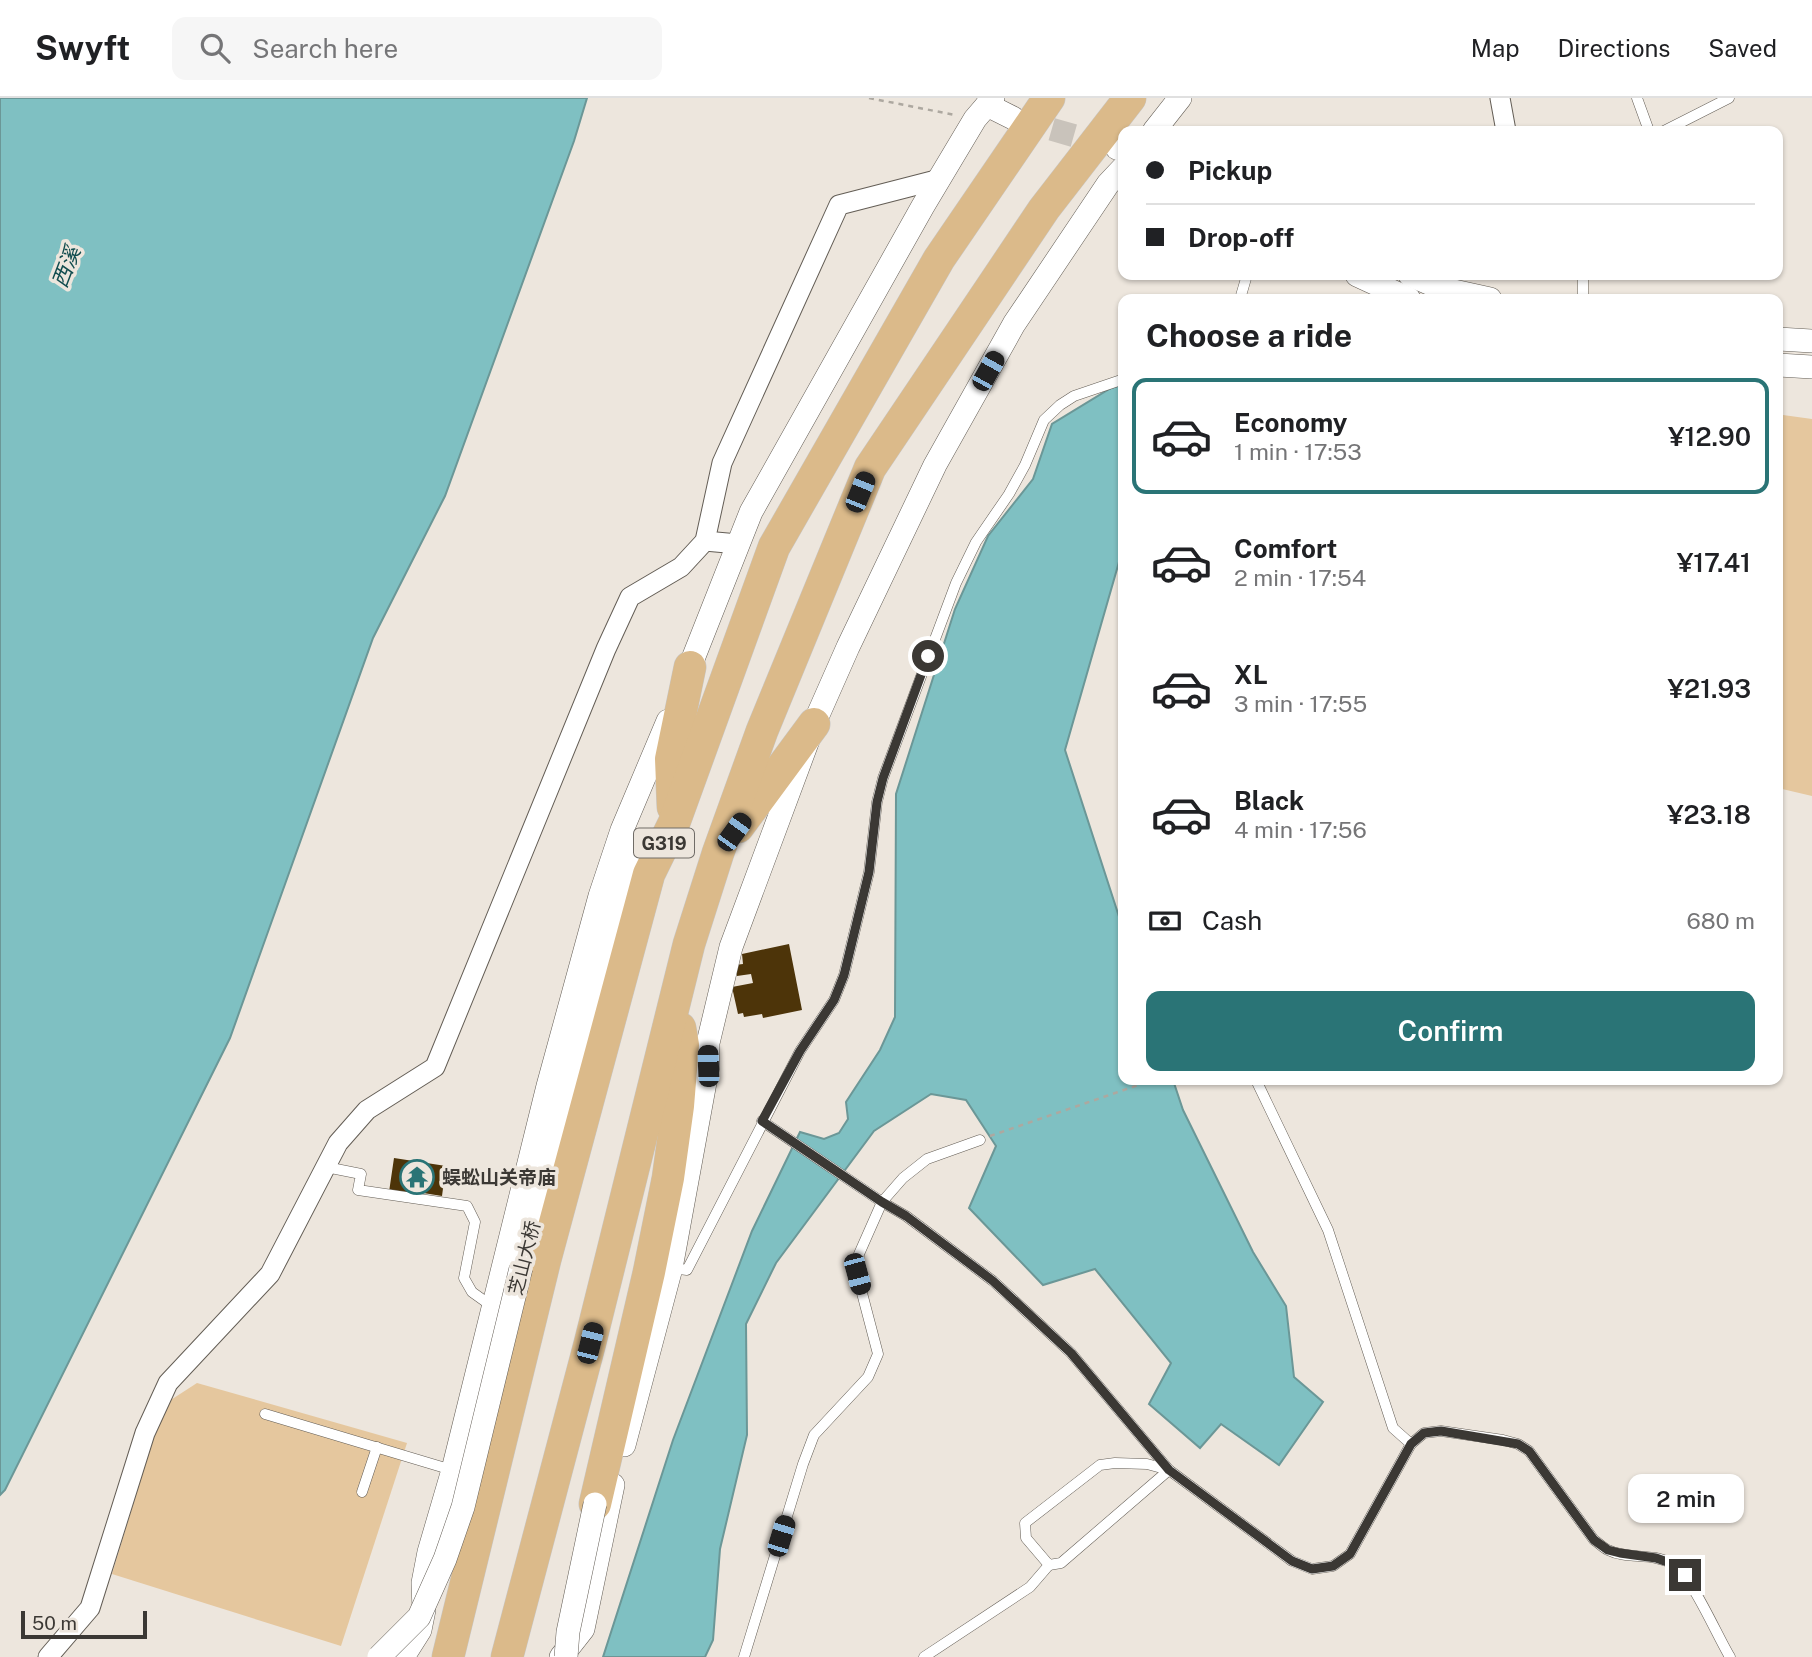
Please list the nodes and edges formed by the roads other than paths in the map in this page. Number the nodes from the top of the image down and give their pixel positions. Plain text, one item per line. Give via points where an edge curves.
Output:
1 (1049, 98) edge
2 (1130, 98) edge
3 (1180, 98) edge
4 (1500, 98) edge
5 (1637, 98) edge
6 (1729, 98) edge
7 (985, 107) edge
8 (1013, 118) tunnel mouth
9 (1158, 126) edge
10 (1505, 126) edge
11 (1647, 126) edge
12 (1674, 126) edge
13 (1118, 161) edge
14 (940, 179) junction
15 (1368, 280) edge
16 (1422, 280) edge
17 (1398, 294) edge
18 (1467, 294) edge
19 (1783, 339) edge
20 (1812, 341) edge
21 (1783, 365) edge
22 (1812, 367) edge
23 (1118, 382) edge
24 (705, 541) junction
25 (738, 544) junction
26 (690, 667) junction
27 (814, 724) junction
28 (653, 758) junction
29 (674, 823) junction
30 (718, 853) junction
31 (649, 874) junction
32 (606, 946) junction
33 (676, 998) junction
34 (1258, 1085) edge
35 (762, 1121) junction
36 (980, 1140) road end
37 (326, 1167) junction
38 (882, 1202) junction
39 (671, 1268) junction
40 (494, 1307) junction
41 (265, 1415) dead end
42 (1411, 1444) junction
43 (377, 1447) junction
44 (453, 1470) junction
45 (1169, 1470) junction
46 (362, 1492) dead end
47 (595, 1504) joint
48 (1049, 1565) junction
49 (1723, 1647) junction
50 (48, 1657) edge
51 (379, 1657) edge
52 (403, 1657) edge
53 (448, 1657) edge
54 (507, 1657) edge
55 (561, 1657) edge
56 (566, 1657) edge
57 (744, 1657) edge
58 (924, 1657) edge
59 (1716, 1657) edge
60 (1730, 1657) edge

1 - 29 highway, G319 via 939,259 774,547
2 - 30 highway, G319 via 1044,209 870,468 762,732
3 - 9 street
4 - 10 street
5 - 11 lane
6 - 12 lane
7 - 8 street
7 - 14 street
13 - 27 street via 1108,184 1014,324 929,477
14 - 24 street via 839,205 722,463
14 - 25 street
15 - 17 street
16 - 18 street
19 - 20 street
21 - 22 street
23 - 35 lane via 1074,396 1044,420 1025,465 956,583 883,778 869,872 844,975 834,1000
24 - 25 street
24 - 37 street via 681,567 630,597 435,1068 367,1110 338,1143
25 - 26 street
26 - 28 street
26 - 29 highway via 671,759
27 - 30 highway
27 - 39 street via 727,960 708,1043 708,1066
28 - 32 street, 芝山大桥
28 - 40 street via 600,897
29 - 31 highway, G319
30 - 33 highway, G319
31 - 32 highway
31 - 53 highway, G319 via 545,1260
32 - 51 street, 芝山大桥, bridge via 463,1507 419,1617
33 - 47 highway via 683,1045 668,1178
33 - 54 highway, G319
34 - 42 lane via 1328,1230 1392,1428
35 - 38 lane
35 - 39 lane via 687,1270
36 - 38 lane via 927,1159
37 - 40 lane via 361,1174 358,1190 467,1206 475,1222 464,1278 472,1292
37 - 50 street via 270,1274 168,1383 145,1433 90,1608
38 - 45 lane via 993,1281 1071,1353
38 - 57 lane via 859,1254 857,1274 878,1354 868,1377 814,1435
39 - 55 street via 607,1509 583,1629
40 - 44 street
41 - 43 lane
42 - 45 lane via 1350,1554 1333,1566 1312,1569 1292,1561
42 - 49 lane via 1424,1433 1441,1431 1503,1440 1529,1451 1594,1540 1608,1550 1673,1564 1685,1575
43 - 44 lane
43 - 46 lane
44 - 52 street via 429,1552 420,1630
45 - 48 lane via 1061,1563
45 - 48 lane via 1147,1464 1100,1465 1025,1523 1026,1538
47 - 56 street, bridge
48 - 58 lane via 1030,1587
49 - 59 lane
49 - 60 lane

